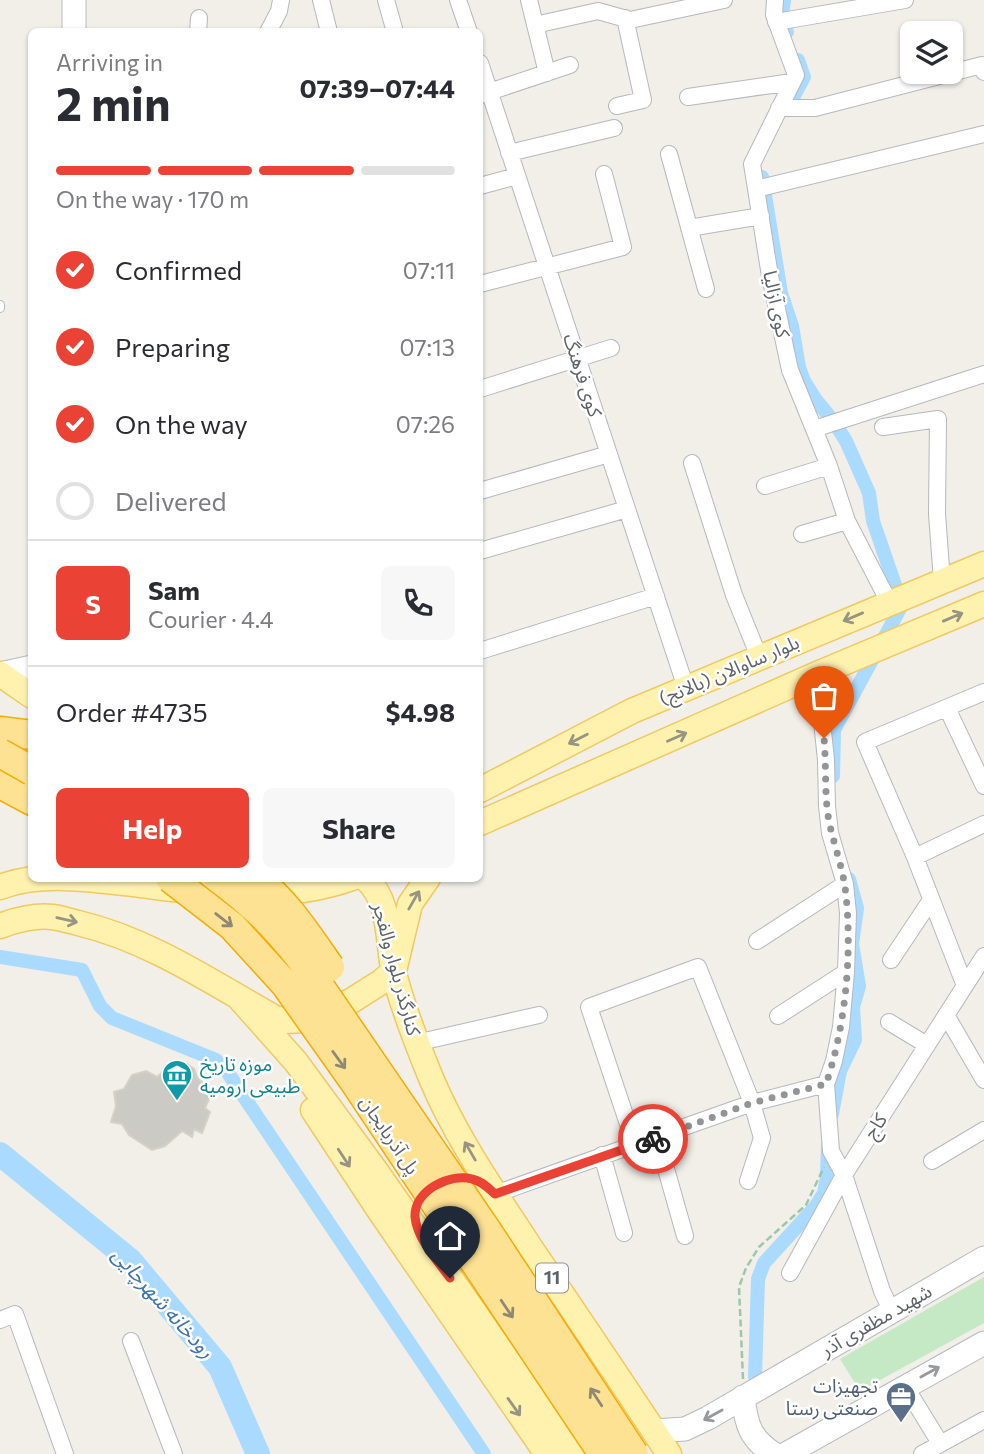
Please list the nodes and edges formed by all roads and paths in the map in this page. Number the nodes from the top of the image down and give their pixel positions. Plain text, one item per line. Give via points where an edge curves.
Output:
1 (74, 0) edge
2 (282, 0) edge
3 (321, 0) edge
4 (386, 0) edge
5 (458, 0) edge
6 (529, 0) edge
7 (724, 0) edge
8 (775, 0) edge
9 (905, 0) edge
10 (625, 18) junction
11 (776, 22) junction
12 (535, 25) junction
13 (74, 28) edge
14 (270, 28) edge
15 (329, 28) edge
16 (394, 28) edge
17 (468, 28) edge
18 (570, 65) dead end
19 (984, 72) edge
20 (547, 73) junction
21 (792, 82) junction
22 (484, 93) edge
23 (688, 97) dead end
24 (617, 106) dead end
25 (779, 108) junction
26 (614, 128) dead end
27 (984, 134) edge
28 (509, 153) junction
29 (669, 154) dead end
30 (604, 174) dead end
31 (517, 176) junction
32 (483, 185) edge
33 (756, 189) junction
34 (761, 216) junction
35 (689, 228) junction
36 (547, 265) junction
37 (483, 283) edge
38 (706, 289) dead end
39 (611, 348) dead end
40 (578, 359) junction
41 (984, 374) edge
42 (483, 388) edge
43 (883, 427) dead end
44 (814, 429) junction
45 (609, 454) junction
46 (692, 463) dead end
47 (829, 466) junction
48 (765, 486) dead end
49 (483, 490) edge
50 (627, 509) junction
51 (847, 521) junction
52 (802, 534) dead end
53 (483, 550) edge
54 (984, 564) edge
55 (943, 581) junction
56 (656, 596) junction
57 (889, 602) junction
58 (984, 604) edge
59 (483, 650) edge
60 (759, 657) junction
61 (28, 668) edge
62 (0, 674) edge
63 (817, 674) junction
64 (686, 688) junction
65 (984, 692) edge
66 (28, 693) edge
67 (947, 708) junction
68 (632, 711) junction
69 (0, 731) edge
70 (28, 735) edge
71 (647, 751) junction
72 (0, 753) edge
73 (28, 766) edge
74 (28, 769) edge
75 (0, 775) edge
76 (0, 783) edge
77 (984, 786) edge
78 (483, 788) edge
79 (28, 799) edge
80 (484, 823) edge
81 (984, 824) edge
82 (915, 857) junction
83 (28, 880) edge
84 (118, 882) edge
85 (175, 882) edge
86 (223, 882) edge
87 (262, 882) edge
88 (338, 882) edge
89 (369, 882) edge
90 (425, 882) edge
91 (845, 884) junction
92 (0, 887) edge
93 (931, 900) junction
94 (0, 926) edge
95 (757, 941) dead end
96 (984, 956) edge
97 (891, 960) dead end
98 (394, 971) junction
99 (846, 972) junction
100 (965, 986) junction
101 (240, 999) junction
102 (539, 1015) dead end
103 (946, 1015) junction
104 (778, 1016) dead end
105 (889, 1022) dead end
106 (416, 1043) junction
107 (927, 1045) junction
108 (984, 1080) edge
109 (826, 1084) junction
110 (440, 1100) junction
111 (752, 1103) junction
112 (984, 1130) edge
113 (657, 1137) junction
114 (635, 1145) junction
115 (831, 1151) junction
116 (602, 1155) junction
117 (932, 1161) dead end
118 (376, 1171) junction
119 (844, 1175) junction
120 (748, 1181) dead end
121 (495, 1194) junction
122 (488, 1233) junction
123 (624, 1233) dead end
124 (421, 1236) junction
125 (685, 1236) dead end
126 (984, 1258) edge
127 (790, 1273) dead end
128 (891, 1310) junction
129 (0, 1320) edge
130 (131, 1341) dead end
131 (984, 1343) edge
132 (905, 1386) junction
133 (743, 1397) junction
134 (984, 1420) edge
135 (654, 1431) junction
136 (940, 1443) junction
137 (65, 1454) edge
138 (174, 1454) edge
139 (547, 1454) edge
140 (573, 1454) edge
141 (603, 1454) edge
142 (634, 1454) edge
143 (669, 1454) edge
144 (774, 1454) edge
145 (786, 1454) edge
146 (922, 1454) edge

1 - 13 main road
2 - 14 street
3 - 15 street
4 - 16 street
5 - 17 street
6 - 12 street
7 - 10 street
8 - 11 street
9 - 11 street
10 - 12 street via 598,11
10 - 24 street via 643,100
11 - 21 street via 796,75
12 - 20 street
18 - 20 street
19 - 25 street via 982,65 815,107
20 - 22 street
21 - 23 street
21 - 25 street, کوی آزالیا
22 - 28 street, کوی فرهنگ
25 - 33 street, کوی آزالیا via 752,164
26 - 28 street
27 - 33 street
28 - 31 street, کوی فرهنگ
29 - 35 street
30 - 36 street via 623,247
31 - 32 street
31 - 36 street, کوی فرهنگ
33 - 34 street, کوی آزالیا
34 - 35 street
34 - 44 street, کوی آزالیا via 790,370
35 - 38 street
36 - 37 street
36 - 40 street, کوی فرهنگ
39 - 40 street
40 - 42 street
40 - 45 street, کوی فرهنگ
41 - 44 street
43 - 55 street via 938,419 937,514
44 - 47 street, کوی آزالیا
45 - 49 street
45 - 50 street, کوی فرهنگ
46 - 60 street
47 - 48 street
47 - 51 street, کوی آزالیا
50 - 53 street
50 - 56 street, کوی فرهنگ
51 - 52 street
51 - 57 street, کوی آزالیا
54 - 55 main road, بلوار ساوالان (بالانج)
55 - 57 main road, بلوار ساوالان (بالانج)
56 - 59 street
56 - 64 street, کوی فرهنگ
57 -> 60 main road, بلوار ساوالان (بالانج)
63 -> 58 main road, بلوار ساوالان (بالانج)
60 - 64 main road, بلوار ساوالان (بالانج)
61 - 62 main road
62 - 66 main road
71 -> 63 main road, بلوار ساوالان (بالانج)
63 - 91 street via 830,833
64 - 68 main road, بلوار ساوالان (بالانج)
65 - 67 street
67 - 77 street
67 - 82 street via 865,742
68 - 71 main road via 626,731 637,748
68 -> 78 main road, بلوار ساوالان (بالانج)
69 - 70 highway
71 - 80 main road, بلوار ساوالان (بالانج)
72 - 74 highway, bridge
73 - 75 highway
76 - 79 highway
81 - 82 street
82 - 93 street
83 - 92 main road, bridge
84 - 88 main road, bridge via 205,893 314,889
85 -> 141 highway, پل آذربایجان, bridge via 232,926 285,984
86 - 122 highway, پل آذربایجان, bridge via 274,925 301,959
87 - 122 highway, bridge via 298,923 369,1024 445,1146
89 - 98 main road, کنارگذر بلوار والفجر / 11 via 390,935
98 -> 90 main road via 410,904
91 - 95 street
91 - 99 street
93 - 97 street
93 - 100 street
94 -> 101 main road via 51,917 103,929 169,958
96 - 100 street, کاج
98 - 101 main road via 351,1001 307,1020 275,1018
98 - 106 main road, کنارگذر بلوار والفجر / 11
99 - 104 street
99 - 109 street via 841,1027
100 - 103 street, کاج
101 - 118 main road via 296,1062
101 -> 139 main road
102 - 106 street
103 - 107 street, کاج
103 - 108 street
105 - 107 street
106 - 110 main road, کنارگذر بلوار والفجر / 11
107 - 119 street, کاج
109 - 111 street
109 - 115 street
110 - 118 main road, 11 via 439,1150 430,1165 415,1175 397,1178
121 -> 110 main road, کنارگذر بلوار والفجر / 11
111 - 113 street
111 - 114 street via 698,967 589,1007
111 - 120 street via 762,1138
112 - 117 street
113 - 114 street
113 - 125 street
114 - 116 street
115 - 119 street
115 - 133 path via 806,1205 759,1247 739,1287
116 - 121 street
116 - 123 street
118 - 124 main road
119 - 127 street, کاج
119 - 128 street
121 - 124 main road via 472,1179 440,1182 418,1204 415,1213
121 - 135 main road, کنارگذر بلوار والفجر / 11
142 -> 122 highway, پل آذربایجان, bridge
124 - 140 main road
126 - 128 main road, شهید مظفری آذر
128 - 133 main road, شهید مظفری آذر
129 - 137 street via 15,1314
130 - 138 street
132 -> 131 main road
132 - 136 street
132 - 145 main road
133 -> 135 main road, شهید مظفری آذر via 685,1429
133 - 144 main road via 746,1421 758,1444
134 - 136 street
135 - 143 main road, کنارگذر بلوار والفجر / 11
136 - 146 street

